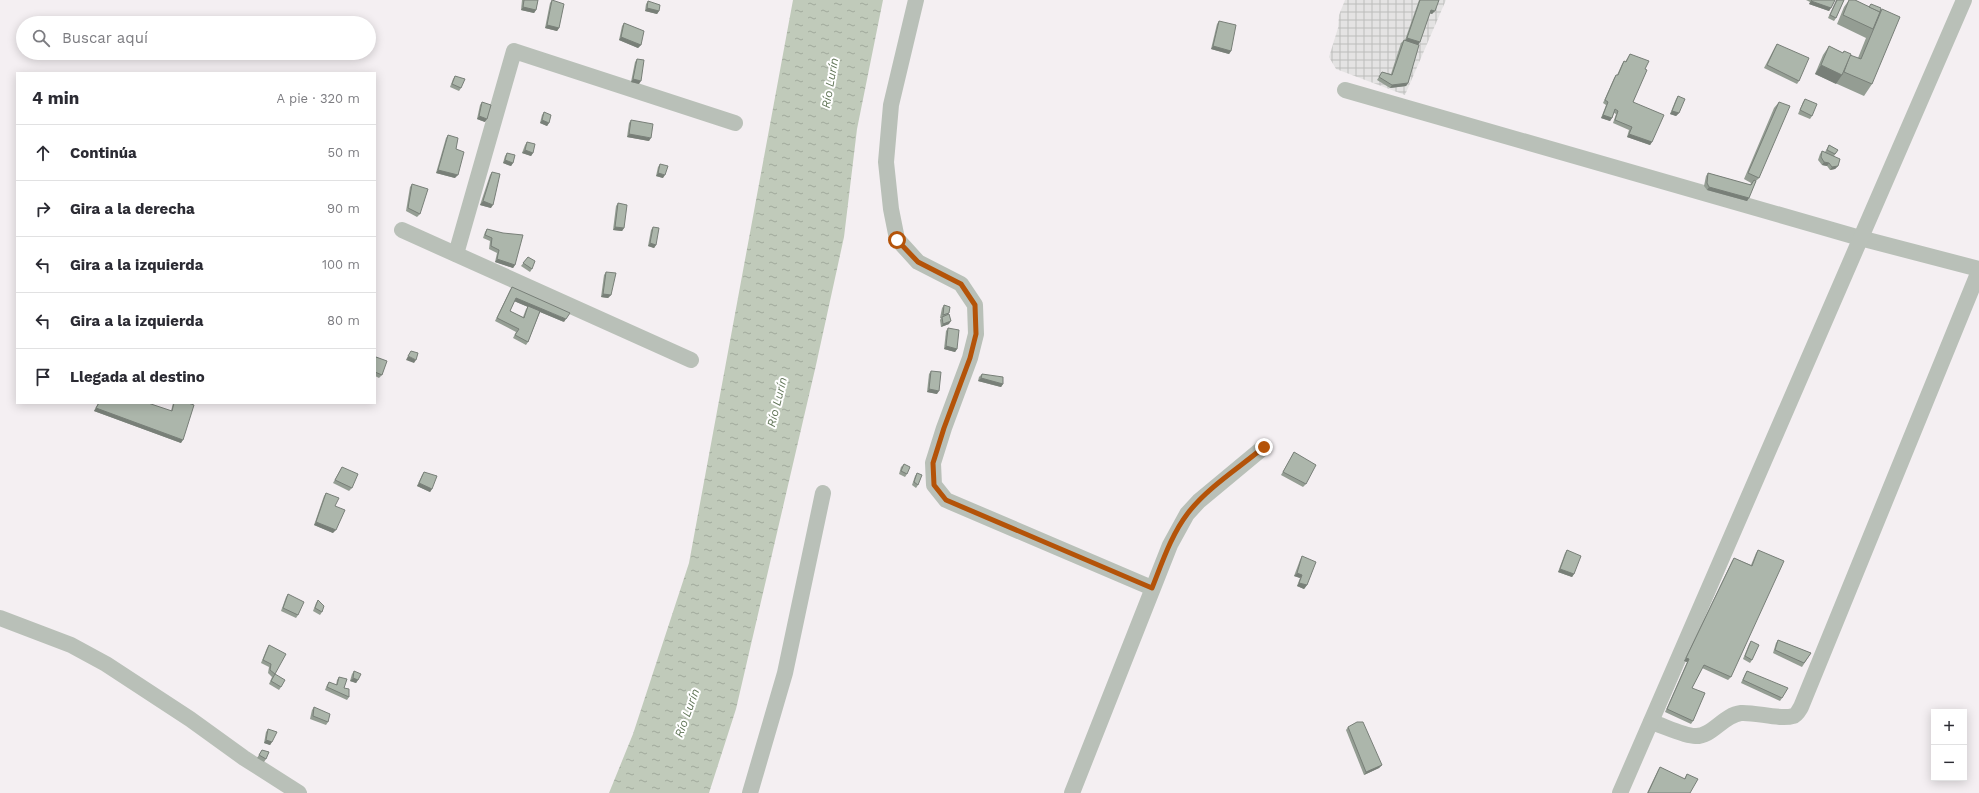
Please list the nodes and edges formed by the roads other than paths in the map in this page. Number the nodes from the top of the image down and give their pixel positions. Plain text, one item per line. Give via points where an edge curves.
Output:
1 (916, 0) edge
2 (1964, 0) edge
3 (1345, 90) dead end
4 (735, 123) dead end
5 (402, 230) dead end
6 (1860, 238) junction
7 (456, 254) junction
8 (1979, 270) edge
9 (691, 360) dead end
10 (1264, 447) dead end
11 (823, 493) dead end
12 (1152, 588) junction
13 (0, 618) edge
14 (1651, 722) junction
15 (299, 793) edge
16 (750, 793) edge
17 (1072, 793) edge
18 (1620, 793) edge

1 - 12 street via 891,105 886,162 891,209 897,240 918,262 961,284 975,305 976,334 933,463 934,485 946,500
2 - 6 street
3 - 6 street
4 - 7 street via 514,50
5 - 7 street
6 - 8 street
6 - 14 street
7 - 9 street
8 - 14 street via 1798,712 1792,716 1770,716 1753,712 1738,714 1704,735 1694,736
10 - 12 street via 1187,514 1170,545
11 - 16 street via 785,673
12 - 17 street
13 - 15 street via 71,645 106,664
14 - 18 street

